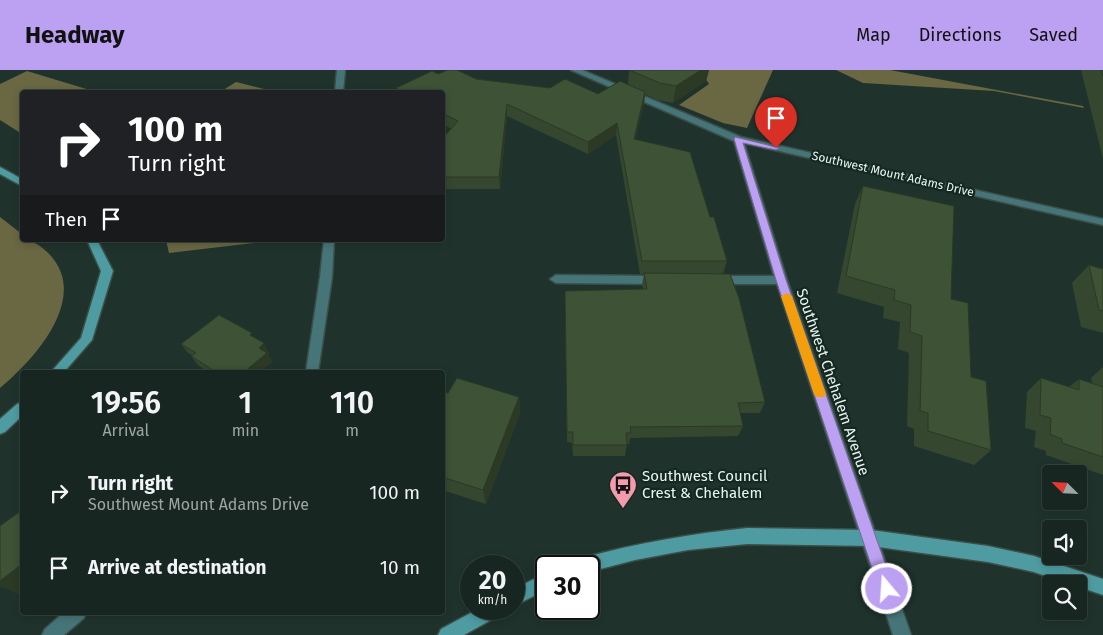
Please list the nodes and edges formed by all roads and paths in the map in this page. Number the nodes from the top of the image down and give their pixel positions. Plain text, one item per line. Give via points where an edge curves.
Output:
1 (341, 70) edge
2 (575, 70) edge
3 (339, 90) edge
4 (738, 139) junction
5 (0, 170) edge
6 (20, 182) edge
7 (1103, 222) edge
8 (93, 242) edge
9 (329, 242) edge
10 (556, 280) dead end
11 (674, 280) edge
12 (703, 280) edge
13 (781, 280) junction
14 (59, 370) edge
15 (312, 370) edge
16 (20, 410) edge
17 (0, 428) edge
18 (871, 538) junction
19 (600, 561) edge
20 (1103, 587) edge
21 (74, 615) edge
22 (474, 620) edge
23 (51, 635) edge
24 (447, 635) edge
25 (902, 635) edge

1 - 3 street
2 - 4 street, Southwest Mount Adams Drive
4 - 7 street, Southwest Mount Adams Drive
4 - 13 street, Southwest Chehalem Avenue
5 - 6 street
8 - 14 street via 107,271 86,340
9 - 15 street
10 - 11 street
12 - 13 street
13 - 18 street, Southwest Chehalem Avenue
16 - 17 street
18 - 19 street via 747,536 679,544
18 - 20 street via 988,554 1034,564
18 - 25 street, Southwest Chehalem Avenue
21 - 23 street
22 - 24 street

